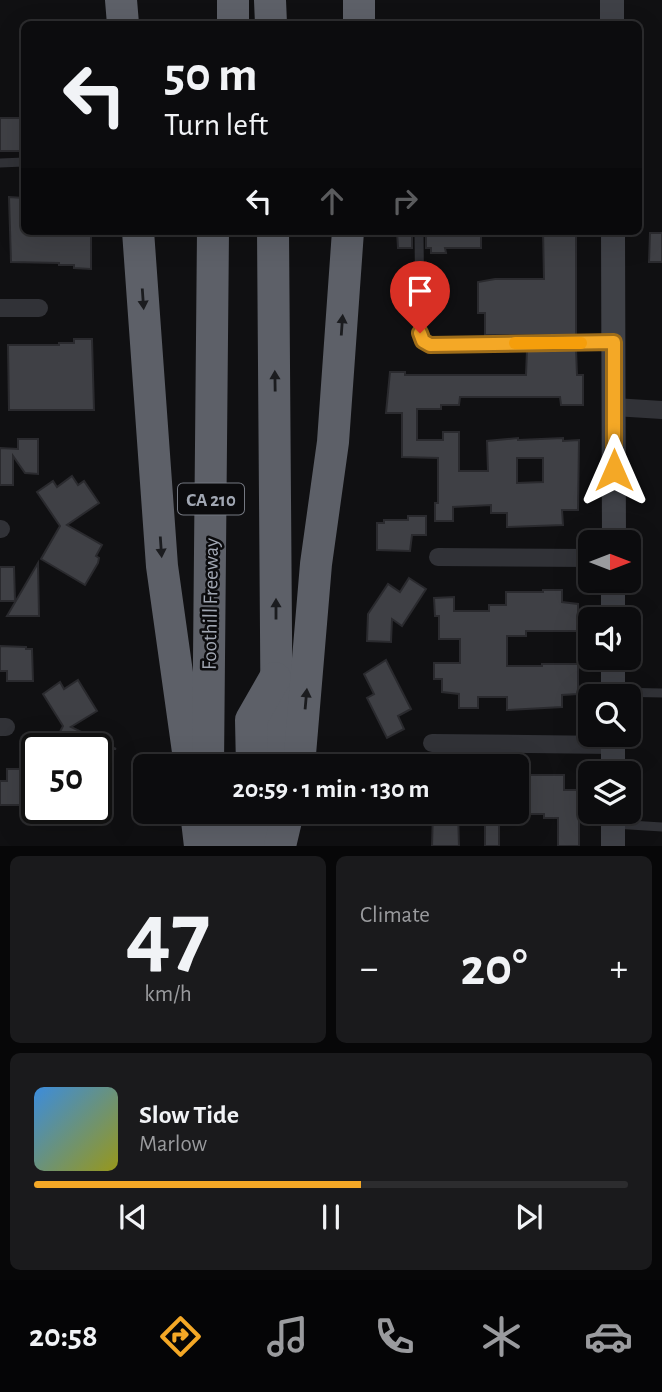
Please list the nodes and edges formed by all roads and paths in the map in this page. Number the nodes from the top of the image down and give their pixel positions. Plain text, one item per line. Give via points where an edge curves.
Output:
1 (121, 0) edge
2 (215, 0) edge
3 (233, 0) edge
4 (270, 0) edge
5 (359, 0) edge
6 (612, 0) edge
7 (122, 21) edge
8 (215, 21) edge
9 (233, 21) edge
10 (271, 21) edge
11 (359, 21) edge
12 (612, 21) edge
13 (21, 162) edge
14 (0, 163) edge
15 (138, 235) edge
16 (213, 235) edge
17 (232, 235) edge
18 (273, 235) edge
19 (348, 235) edge
20 (419, 235) edge
21 (613, 235) edge
22 (0, 307) edge
23 (38, 308) dead end
24 (614, 342) junction
25 (614, 407) junction
26 (662, 410) edge
27 (614, 530) edge
28 (438, 557) dead end
29 (578, 558) edge
30 (276, 677) junction
31 (641, 693) edge
32 (662, 693) edge
33 (578, 741) edge
34 (432, 743) dead end
35 (188, 754) edge
36 (208, 754) edge
37 (228, 754) edge
38 (252, 754) edge
39 (276, 754) edge
40 (300, 754) edge
41 (197, 824) edge
42 (208, 824) edge
43 (228, 824) edge
44 (253, 824) edge
45 (278, 824) edge
46 (285, 824) edge
47 (613, 827) edge
48 (662, 827) edge
49 (200, 846) edge
50 (207, 846) edge
51 (228, 846) edge
52 (253, 846) edge
53 (279, 846) edge

1 - 7 highway
2 - 8 highway
3 - 9 highway
4 - 10 highway
5 - 11 highway
6 - 12 main road
13 - 14 lane
15 -> 35 highway via 162,566
16 - 36 highway, Foothill Freeway / CA 210
17 - 37 highway
30 -> 18 highway, CA 210
40 -> 19 highway via 316,564 333,442
20 - 24 lane via 420,333 430,345
21 - 24 main road
22 - 23 street
24 - 25 main road
25 - 26 street
25 - 27 main road
28 - 29 street
30 - 38 highway via 251,720
30 - 39 highway, CA 210
31 - 32 lane
33 - 34 street
41 - 49 highway
42 - 50 highway
43 - 51 highway
44 - 52 highway
45 - 53 highway
46 - 53 highway
47 - 48 lane

